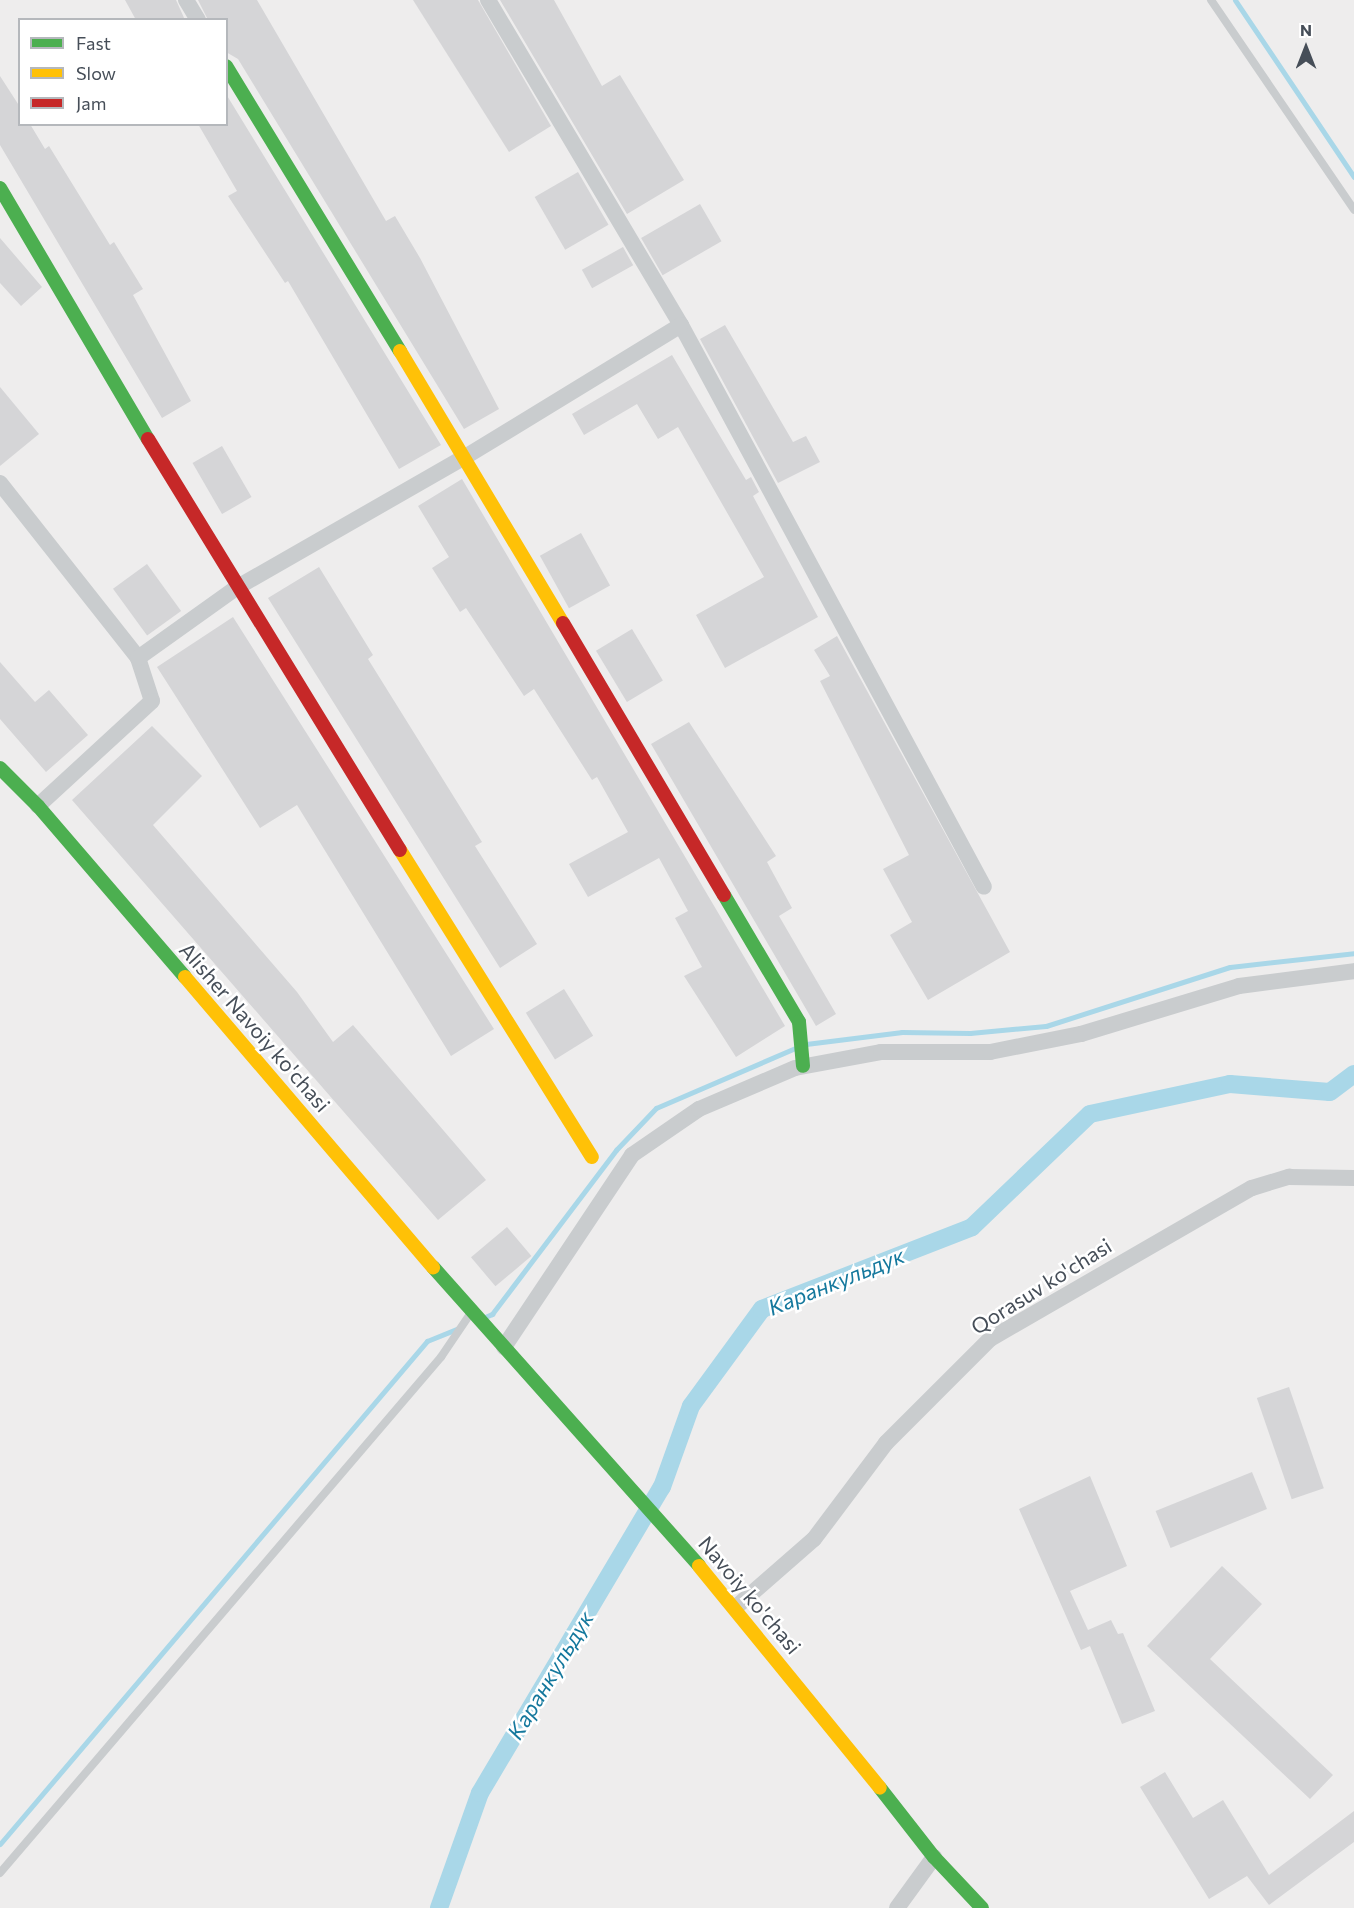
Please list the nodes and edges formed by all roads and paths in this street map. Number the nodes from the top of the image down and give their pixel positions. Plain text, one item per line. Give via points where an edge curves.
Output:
1 (186, 0) edge
2 (488, 0) edge
3 (1211, 0) edge
4 (197, 18) edge
5 (228, 69) edge
6 (0, 188) edge
7 (1354, 210) edge
8 (681, 324) junction
9 (465, 457) junction
10 (0, 483) edge
11 (236, 588) junction
12 (138, 658) junction
13 (0, 768) edge
14 (38, 806) junction
15 (984, 887) dead end
16 (1354, 971) edge
17 (803, 1066) junction
18 (592, 1157) dead end
19 (1354, 1178) edge
20 (474, 1314) junction
21 (504, 1347) junction
22 (736, 1607) junction
23 (934, 1857) junction
24 (0, 1873) edge
25 (897, 1908) edge
26 (982, 1908) edge

1 - 4 street
2 - 8 street
3 - 7 lane
5 - 9 street
6 - 11 street
8 - 9 street
8 - 15 street
9 - 11 street
9 - 17 street via 799,1022
10 - 12 street
11 - 12 street
11 - 18 street
12 - 14 street via 152,701
13 - 14 street, Alisher Navoiy ko'chasi
14 - 20 street, Alisher Navoiy ko'chasi
16 - 17 street via 1239,986 1081,1034 990,1052 881,1052
17 - 21 street via 699,1109 632,1155
19 - 22 street, Qorasuv ko'chasi via 1289,1177 1252,1188 990,1339 886,1443 814,1539
20 - 21 street, Navoiy ko'chasi
20 - 24 lane
21 - 22 street, Navoiy ko'chasi
22 - 23 street, Navoiy ko'chasi
23 - 25 street
23 - 26 street, Navoiy ko'chasi

